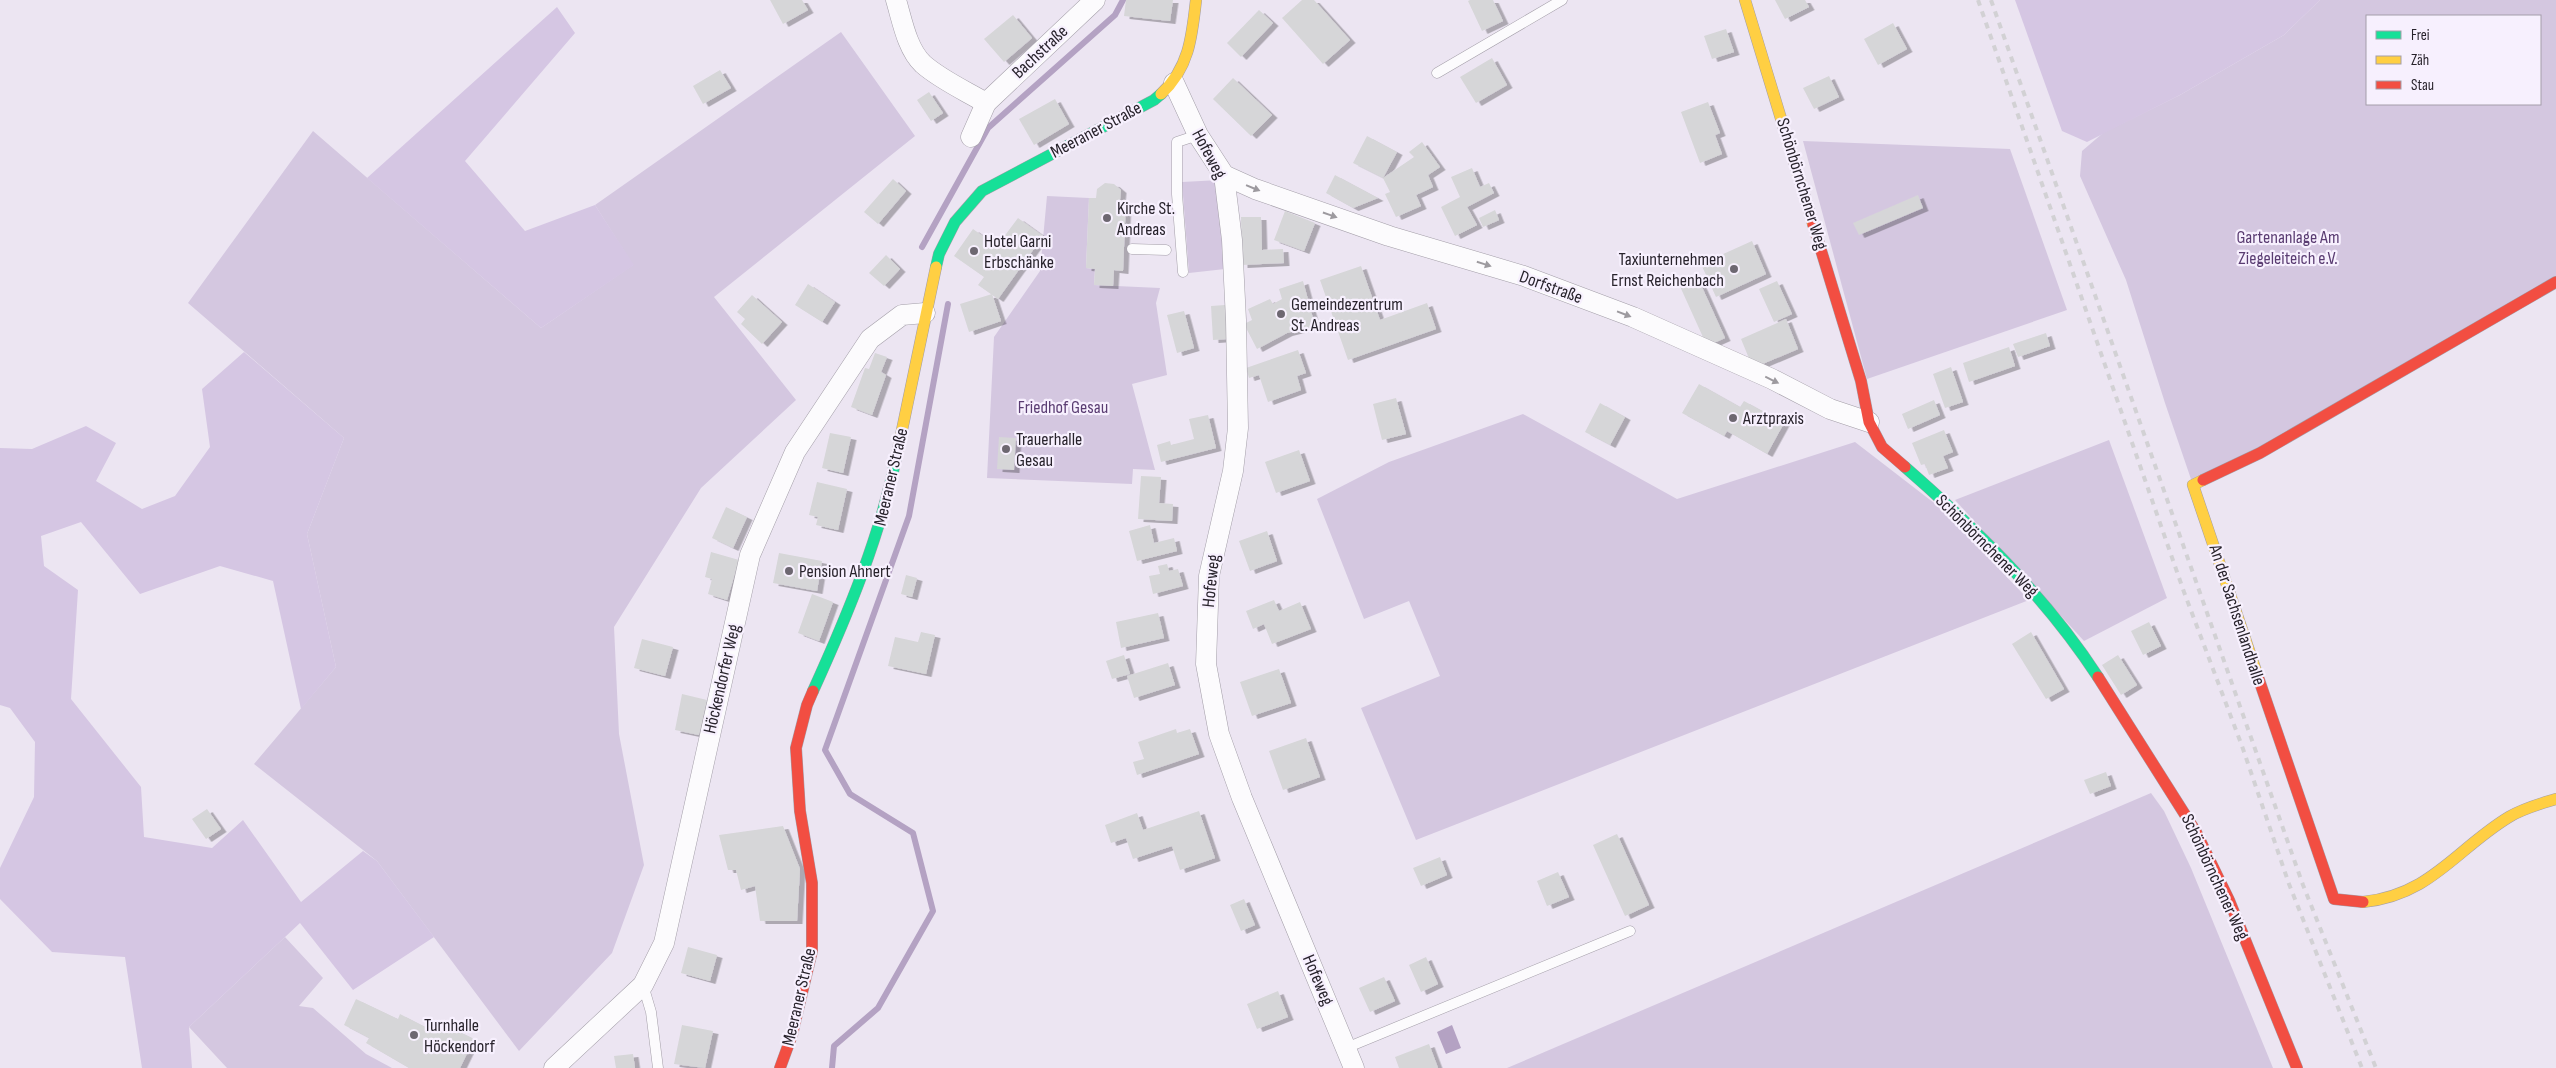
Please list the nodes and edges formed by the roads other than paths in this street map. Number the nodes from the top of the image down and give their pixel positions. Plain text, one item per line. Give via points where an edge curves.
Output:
1 (896, 0) edge
2 (1095, 0) edge
3 (1196, 0) edge
4 (1562, 0) edge
5 (1745, 0) edge
6 (1437, 73) dead end
7 (1174, 83) junction
8 (986, 103) junction
9 (1198, 135) junction
10 (971, 137) dead end
11 (1224, 175) junction
12 (1132, 249) dead end
13 (1166, 250) dead end
14 (1183, 272) dead end
15 (2556, 282) edge
16 (925, 313) junction
17 (1869, 422) junction
18 (2556, 799) edge
19 (1630, 931) dead end
20 (643, 985) junction
21 (1346, 1048) junction
22 (554, 1068) edge
23 (658, 1068) edge
24 (780, 1068) edge
25 (1354, 1068) edge
26 (2297, 1068) edge

1 - 8 street via 904,29 923,63
2 - 8 street, Bachstraße
3 - 7 street, Meeraner Straße via 1191,52
4 - 6 lane
5 - 17 street, Schönbörnchener Weg via 1861,381
7 - 9 street, Hofeweg
7 - 16 street, Meeraner Straße via 1154,100 982,191 955,222 939,254
8 - 10 street, Bachstraße
9 - 11 street, Hofeweg
9 - 14 lane via 1178,142 1177,194
11 -> 17 street, Dorfstraße via 1265,193 1389,236 1524,276 1633,317 1772,379 1830,409
11 - 21 street, Hofeweg via 1235,293 1238,428 1233,470 1209,576 1206,664 1218,734
12 - 13 lane
15 - 18 street, An der Sachsenlandhalle via 2268,449 2193,485 2334,899 2360,904 2402,895 2429,880 2504,820
16 - 20 street, Höckendorfer Weg via 902,315 870,339 795,452 750,555 664,943
16 - 24 street, Meeraner Straße via 895,465 873,548 807,705 796,748 800,811 812,883 812,951 792,1035
17 - 26 street, Schönbörnchener Weg via 1882,447 1945,502 2038,596 2077,645 2196,832 2229,900
19 - 21 lane
20 - 22 street, Höckendorfer Weg
20 - 23 lane via 651,1012
21 - 25 street, Hofeweg

